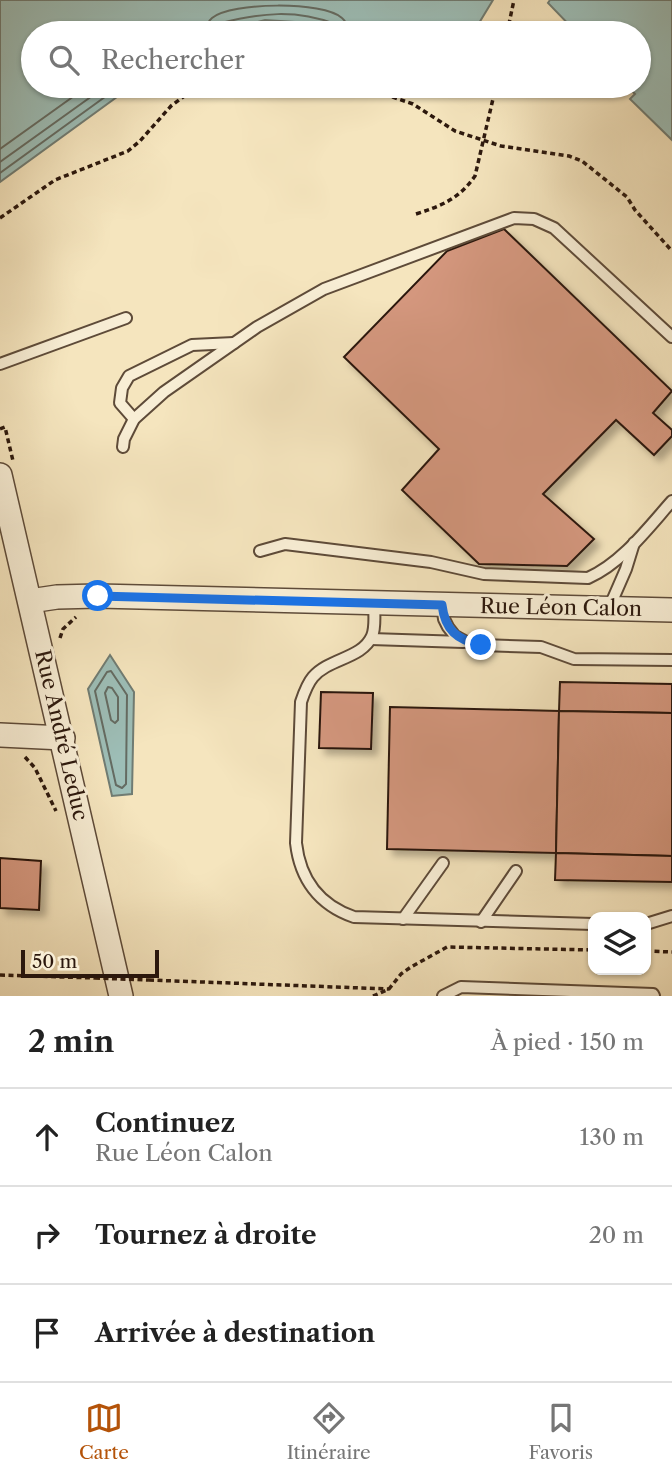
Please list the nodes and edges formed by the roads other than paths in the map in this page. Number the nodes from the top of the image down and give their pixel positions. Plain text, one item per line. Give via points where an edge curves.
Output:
1 (126, 318) dead end
2 (672, 337) edge
3 (234, 342) junction
4 (0, 364) edge
5 (134, 419) junction
6 (123, 447) dead end
7 (7, 470) edge
8 (672, 501) edge
9 (7, 539) edge
10 (634, 543) junction
11 (260, 551) dead end
12 (30, 601) junction
13 (374, 603) junction
14 (442, 605) junction
15 (609, 608) junction
16 (672, 610) edge
17 (371, 639) junction
18 (466, 642) junction
19 (672, 660) edge
20 (0, 735) edge
21 (63, 738) junction
22 (443, 863) dead end
23 (516, 871) dead end
24 (672, 916) edge
25 (403, 919) junction
26 (481, 922) junction
27 (651, 922) edge
28 (588, 923) edge
29 (121, 996) edge
30 (443, 996) edge
31 (654, 996) edge

1 - 4 lane
2 - 3 lane via 554,228 534,219 514,218 324,289
3 - 5 lane
3 - 5 lane via 192,345 129,376 120,403
5 - 6 lane
7 - 9 street, Rue André Leduc
8 - 10 lane
9 - 12 street, Rue André Leduc
10 - 11 lane via 589,578 484,574 431,562 285,544
10 - 15 lane
12 - 13 street, Rue Léon Calon via 98,596
12 - 21 street, Rue André Leduc
13 - 14 street, Rue Léon Calon
13 - 17 lane
14 - 15 street, Rue Léon Calon
14 - 18 lane via 448,627
15 - 16 street, Rue Léon Calon
17 - 18 lane
17 - 25 lane via 365,647 324,668 306,688 300,722 297,851 307,882 329,905 354,917
18 - 19 lane via 541,648 574,659
20 - 21 street
21 - 29 street, Rue André Leduc
22 - 25 lane
23 - 26 lane
24 - 27 lane
25 - 26 lane
26 - 28 lane
30 - 31 lane via 461,987

